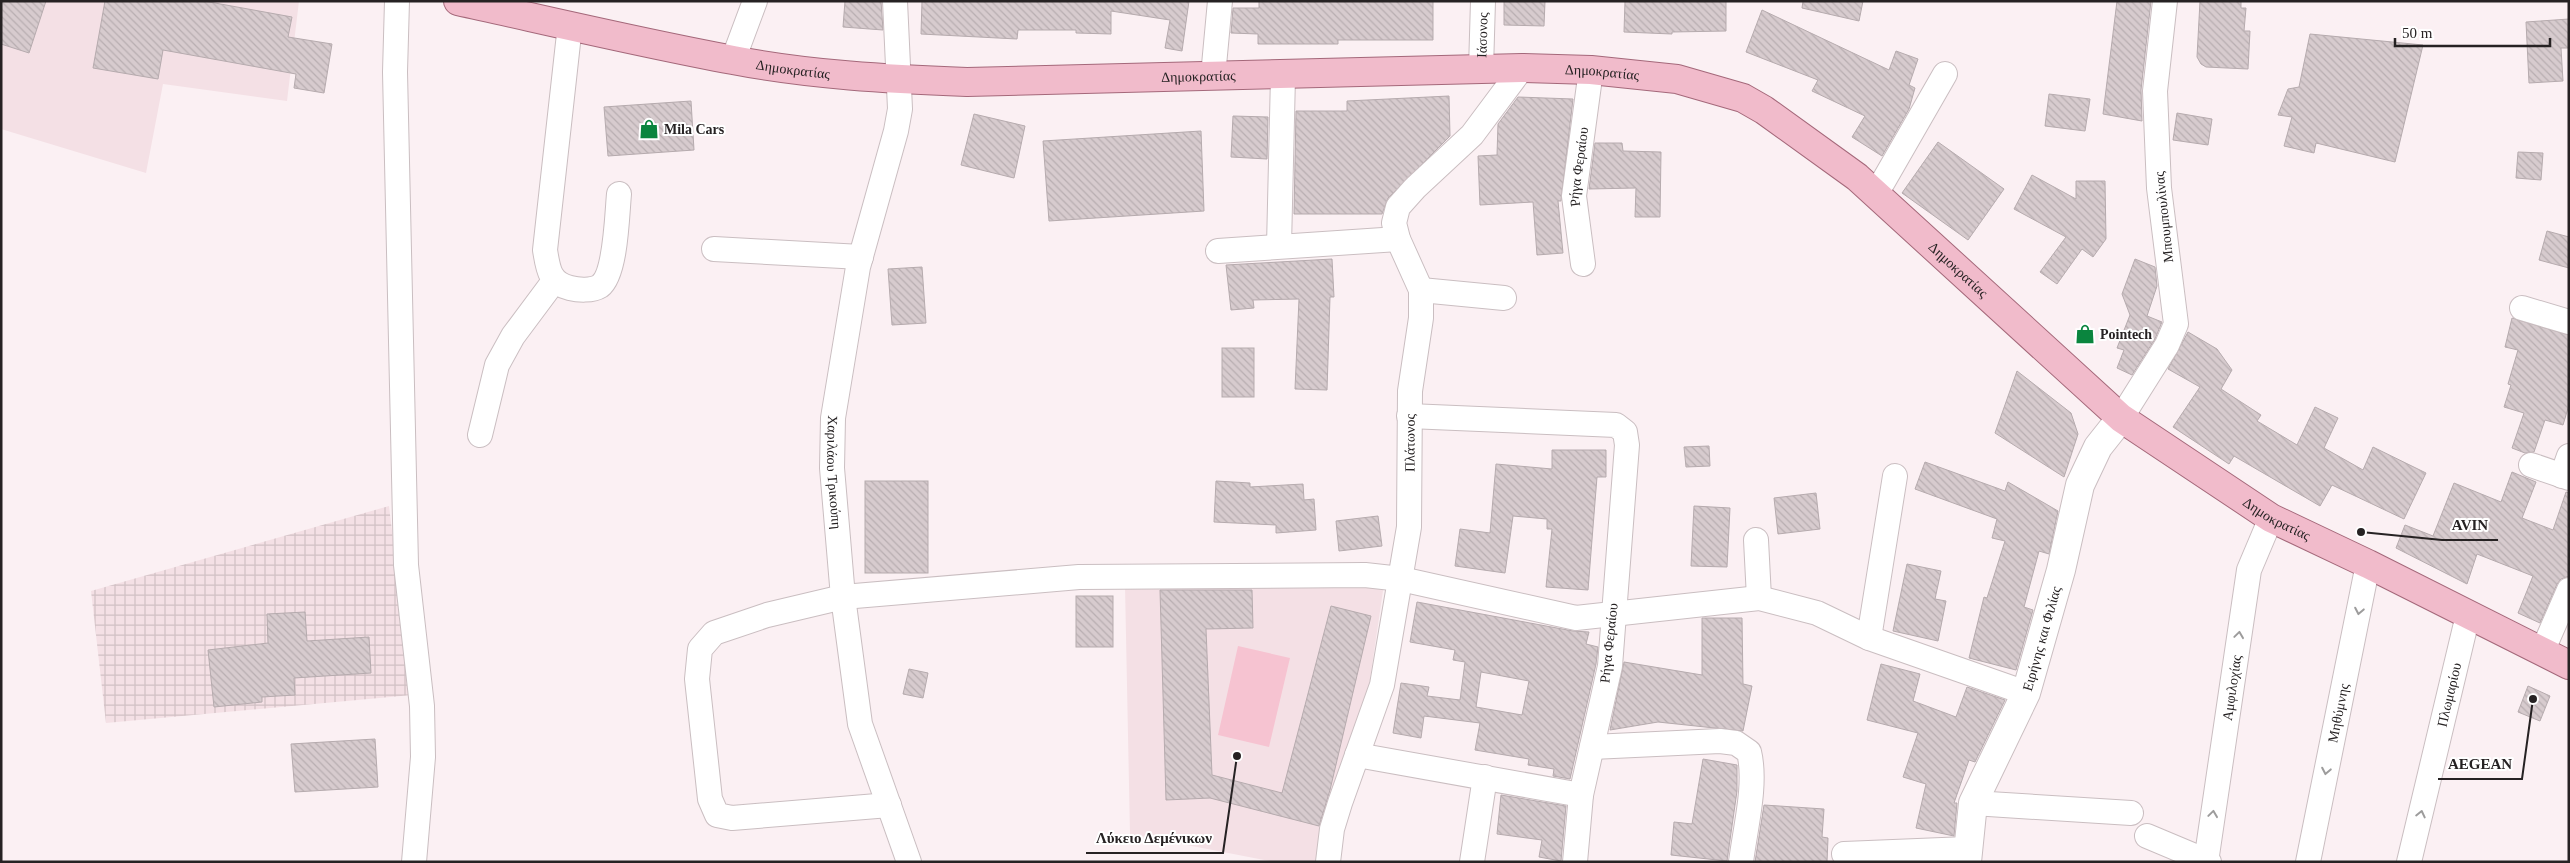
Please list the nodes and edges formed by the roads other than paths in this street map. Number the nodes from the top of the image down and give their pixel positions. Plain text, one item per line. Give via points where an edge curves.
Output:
1 (397, 1) edge
2 (458, 1) edge
3 (755, 1) edge
4 (895, 1) edge
5 (1220, 1) edge
6 (1483, 1) edge
7 (2165, 1) edge
8 (570, 25) junction
9 (733, 60) junction
10 (1522, 68) junction
11 (1481, 69) junction
12 (1591, 70) junction
13 (1945, 74) dead end
14 (1213, 76) junction
15 (1283, 76) junction
16 (898, 80) junction
17 (619, 194) dead end
18 (1876, 194) junction
19 (1398, 239) junction
20 (1279, 246) junction
21 (714, 249) dead end
22 (1218, 251) dead end
23 (861, 257) junction
24 (1582, 264) dead end
25 (554, 281) junction
26 (1421, 290) junction
27 (1504, 298) dead end
28 (2522, 308) dead end
29 (2569, 322) edge
30 (1409, 416) junction
31 (2121, 418) junction
32 (480, 435) dead end
33 (2531, 465) dead end
34 (2567, 470) edge
35 (1895, 476) dead end
36 (2271, 518) junction
37 (1756, 540) dead end
38 (2368, 564) junction
39 (1401, 579) junction
40 (2569, 590) edge
41 (843, 597) junction
42 (1759, 598) junction
43 (2468, 615) junction
44 (1612, 616) junction
45 (1869, 638) junction
46 (2542, 652) junction
47 (2569, 665) edge
48 (2026, 693) junction
49 (1592, 747) junction
50 (1358, 756) junction
51 (1485, 777) junction
52 (1581, 795) junction
53 (1973, 803) junction
54 (889, 805) junction
55 (2131, 813) dead end
56 (2147, 836) dead end
57 (1844, 854) dead end
58 (1967, 855) edge
59 (2207, 861) edge
60 (414, 862) edge
61 (909, 862) edge
62 (1328, 862) edge
63 (1472, 862) edge
64 (1576, 862) edge
65 (1741, 862) edge
66 (2308, 862) edge
67 (2409, 862) edge

1 - 60 street via 395,72 406,565 422,706 423,757
2 - 8 main road, Δημοκρατίας
3 - 9 street
4 - 16 street, Χαριλάου Τρικούπη
5 - 14 street
6 - 11 street, Ιάσονος
7 - 31 street, Μπουμπουλίνας via 2156,91 2157,130 2159,188 2176,324 2167,345
8 - 9 main road, Δημοκρατίας
8 - 25 street via 545,250 548,270
9 - 16 main road, Δημοκρατίας
10 - 11 main road, Δημοκρατίας
10 - 12 main road, Δημοκρατίας
10 - 19 street, Πλάτωνος via 1472,135 1398,207 1394,223
11 - 15 main road, Δημοκρατίας
12 - 18 main road, Δημοκρατίας via 1677,79 1743,98 1793,131
12 - 24 street, Ρήγα Φεραίου via 1574,196
13 - 18 street
14 - 15 main road, Δημοκρατίας
14 - 16 main road, Δημοκρατίας via 967,82
15 - 20 street
16 - 23 street, Χαριλάου Τρικούπη via 900,109 896,131
17 - 25 street via 611,261 600,286 589,290 570,288
18 - 31 main road, Δημοκρατίας
19 - 20 street
19 - 26 street, Πλάτωνος
20 - 22 street
21 - 23 street
23 - 41 street, Χαριλάου Τρικούπη via 833,418 832,468
25 - 32 street via 513,336 497,365
26 - 27 street
26 - 30 street, Πλάτωνος via 1421,318
28 - 29 street
30 - 39 street, Πλάτωνος via 1410,502
30 - 44 street, Ρήγα Φεραίου via 1616,426 1625,432 1627,445
31 - 36 main road, Δημοκρατίας
31 - 48 street, Ειρήνης και Φιλίας via 2098,447 2080,485 2061,570
33 - 34 street
35 - 45 street
36 - 38 main road, Δημοκρατίας
59 -> 36 street, Αμφιλοχίας via 2249,570
37 - 42 street
38 - 43 main road, Δημοκρατίας
38 -> 66 street, Μηθύμνης
39 - 41 street via 1365,575 1133,575
39 - 44 street via 1576,618
39 - 50 street, Πλάτωνος via 1382,685
40 - 46 street
41 - 54 street, Χαριλάου Τρικούπη via 860,724
41 - 54 street via 767,615 714,633 700,649 697,679 710,799 716,815 724,818
42 - 44 street
42 - 45 street via 1817,613
43 - 46 main road, Δημοκρατίας
67 -> 43 street, Πλωμαρίου
44 - 49 street, Ρήγα Φεραίου via 1610,666
45 - 48 street
46 - 47 main road, Δημοκρατίας
48 - 53 street, Ειρήνης και Φιλίας
49 - 52 street, Ρήγα Φεραίου
49 - 65 street via 1720,741 1736,743 1749,752 1751,781
50 - 51 street
50 - 62 street, Πλάτωνος via 1332,829
51 - 52 street
51 - 63 street
52 - 64 street, Ρήγα Φεραίου
53 - 55 street
53 - 58 street, Ειρήνης και Φιλίας
54 - 61 street, Χαριλάου Τρικούπη
56 - 59 street
57 - 58 street

